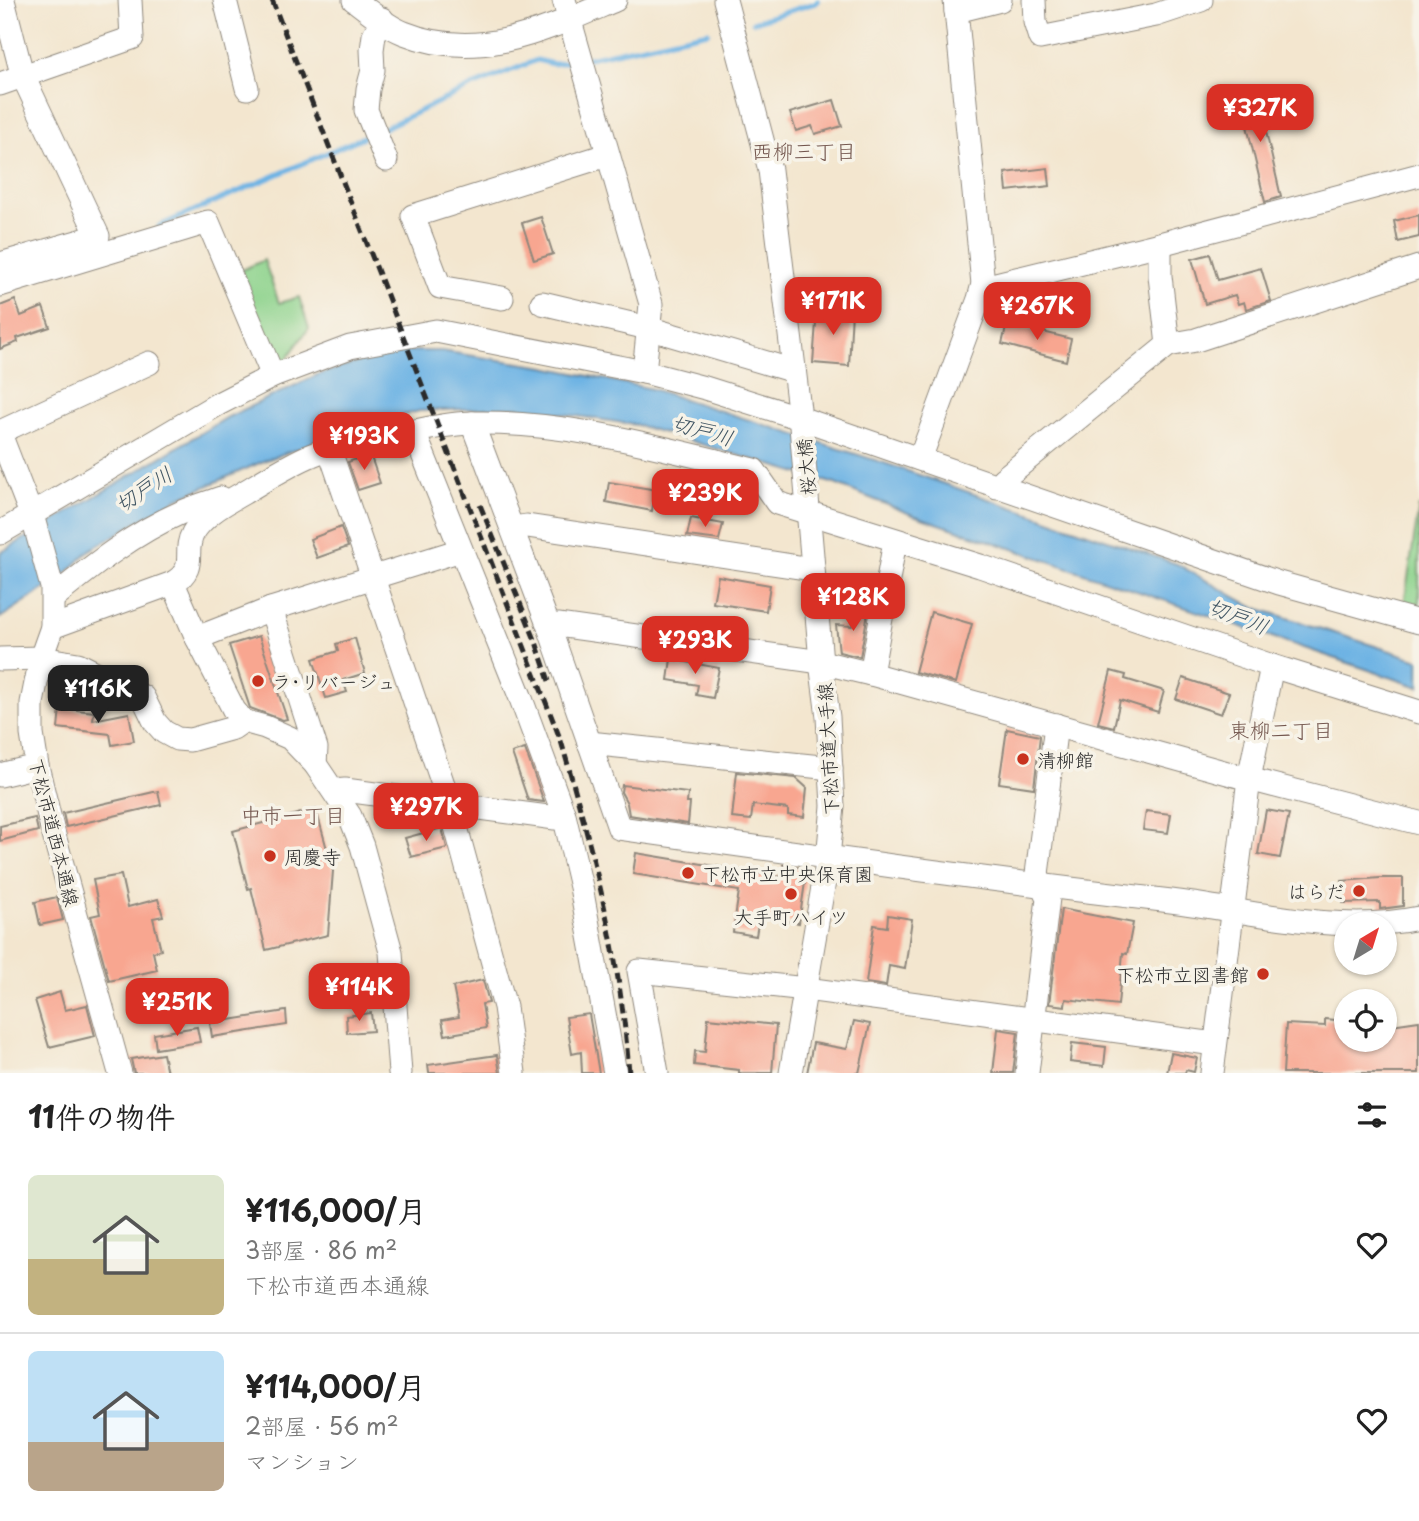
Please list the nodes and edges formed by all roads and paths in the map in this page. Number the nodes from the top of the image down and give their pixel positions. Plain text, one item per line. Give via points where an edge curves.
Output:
1 (3, 0) edge
2 (130, 0) edge
3 (225, 0) edge
4 (354, 0) edge
5 (615, 0) edge
6 (725, 0) edge
7 (1000, 0) edge
8 (1034, 0) edge
9 (1201, 0) edge
10 (955, 5) edge
11 (567, 10) edge
12 (382, 19) junction
13 (22, 74) junction
14 (0, 84) edge
15 (247, 88) dead end
16 (607, 155) junction
17 (386, 160) dead end
18 (1419, 175) edge
19 (1160, 244) junction
20 (0, 264) edge
21 (1419, 267) edge
22 (982, 284) junction
23 (0, 285) edge
24 (502, 298) dead end
25 (542, 303) dead end
26 (648, 328) junction
27 (1168, 345) junction
28 (149, 363) dead end
29 (794, 371) junction
30 (644, 372) junction
31 (273, 376) junction
32 (801, 422) junction
33 (472, 423) junction
34 (414, 432) junction
35 (0, 433) edge
36 (330, 451) junction
37 (920, 459) junction
38 (997, 487) junction
39 (243, 493) junction
40 (809, 510) junction
41 (33, 519) junction
42 (513, 528) junction
43 (0, 533) edge
44 (895, 541) junction
45 (461, 550) junction
46 (813, 569) junction
47 (372, 578) junction
48 (173, 583) junction
49 (53, 592) junction
50 (271, 609) junction
51 (1419, 622) edge
52 (52, 627) junction
53 (549, 627) junction
54 (197, 638) junction
55 (41, 658) junction
56 (0, 659) edge
57 (821, 662) junction
58 (1272, 666) junction
59 (872, 674) junction
60 (1419, 712) edge
61 (243, 721) junction
62 (1056, 724) junction
63 (589, 743) junction
64 (315, 764) junction
65 (37, 765) junction
66 (831, 768) junction
67 (0, 775) edge
68 (1249, 779) junction
69 (334, 791) junction
70 (450, 805) junction
71 (564, 815) junction
72 (1419, 823) edge
73 (828, 858) junction
74 (1044, 886) junction
75 (1232, 909) junction
76 (1419, 918) edge
77 (806, 989) junction
78 (1032, 1019) junction
79 (1215, 1044) junction
80 (120, 1073) edge
81 (400, 1073) edge
82 (514, 1073) edge
83 (615, 1073) edge
84 (657, 1073) edge
85 (792, 1073) edge
86 (1027, 1073) edge
87 (1212, 1073) edge

1 - 13 street
2 - 13 street via 132,38
3 - 15 street
4 - 12 street
5 - 11 street
6 - 29 street via 770,170
7 - 10 street
8 - 9 street via 1040,38 1156,15
10 - 22 street
11 - 12 street via 522,38 480,44 442,43 402,32
11 - 16 street
12 - 17 street via 374,35 366,110
13 - 14 street
13 - 20 street via 98,236
16 - 24 street via 413,216 440,287
16 - 26 street via 651,303
18 - 19 street
19 - 22 street
19 - 27 street
21 - 27 street via 1196,340
22 - 37 street
23 - 31 street via 208,222
25 - 26 street
26 - 29 street
26 - 30 street
27 - 38 street
28 - 35 street
29 - 32 street
30 - 31 street via 436,331 350,347
30 - 32 street
31 - 41 street via 218,404
32 - 37 street
32 - 40 street, 桜大橋
33 - 34 street
33 - 40 street via 609,436 754,470 777,503
33 - 42 street
34 - 36 street
34 - 45 street
35 - 41 street
36 - 39 street via 309,457
36 - 47 street
37 - 38 street
38 - 51 street via 1279,583
39 - 48 street via 206,518 193,533 189,567 185,576
39 - 49 street via 179,513
40 - 44 street
40 - 46 street, 下松市道大手線
41 - 43 street
41 - 49 street, 下松市道西本通線
42 - 46 street via 527,526
42 - 53 street
44 - 58 street
44 - 59 street
45 - 47 street
45 - 71 street
46 - 57 street, 下松市道大手線
47 - 50 street
47 - 70 street
48 - 52 street
48 - 54 street
49 - 52 street, 下松市道西本通線
50 - 54 street
50 - 64 street via 316,748
52 - 55 street, 下松市道西本通線
53 - 57 street
53 - 63 street
54 - 61 street
55 - 56 street
55 - 61 street via 78,664 143,697 155,722 177,739 190,740
55 - 65 street, 下松市道西本通線 via 32,703
57 - 59 street
57 - 66 street, 下松市道大手線
58 - 60 street
58 - 68 street
59 - 62 street
61 - 64 street via 290,738
62 - 68 street
62 - 74 street via 1037,874
63 - 66 street
63 - 73 street via 619,828
64 - 69 street
65 - 67 street
65 - 80 street, 下松市道西本通線
66 - 73 street, 下松市道大手線
68 - 72 street
68 - 75 street
69 - 70 street
69 - 81 street via 362,846 391,952
70 - 71 street via 555,818
70 - 82 street via 505,1007
71 - 83 street
73 - 74 street
73 - 77 street, 下松市道大手線
74 - 75 street
74 - 78 street via 1048,898
75 - 76 street via 1335,923
75 - 79 street
77 - 78 street
77 - 84 street via 639,971
77 - 85 street, 下松市道大手線
78 - 79 street
78 - 86 street
79 - 87 street

